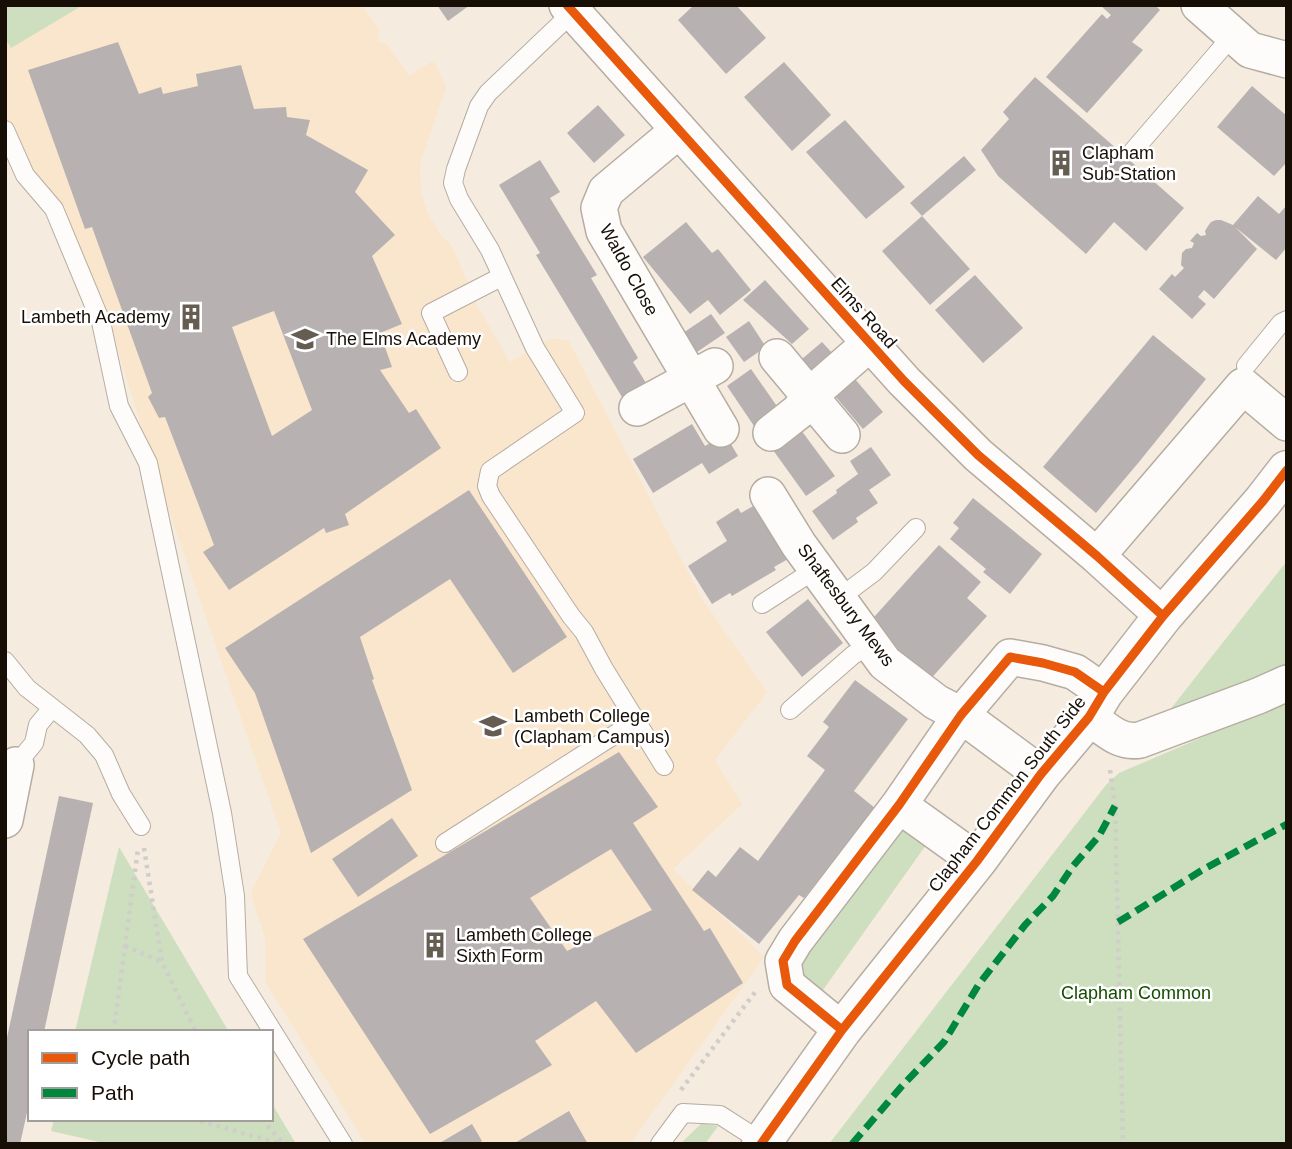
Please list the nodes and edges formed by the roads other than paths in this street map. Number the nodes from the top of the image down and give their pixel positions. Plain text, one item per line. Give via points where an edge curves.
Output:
1 (1199, 5) edge
2 (570, 9) edge
3 (1233, 35) junction
4 (1287, 60) edge
5 (5, 130) edge
6 (679, 130) junction
7 (1133, 151) dead end
8 (501, 277) junction
9 (1287, 320) edge
10 (870, 343) junction
11 (777, 357) dead end
12 (1246, 366) dead end
13 (458, 372) dead end
14 (703, 372) junction
15 (809, 396) junction
16 (637, 408) dead end
17 (1287, 423) edge
18 (721, 429) dead end
19 (771, 433) dead end
20 (842, 435) dead end
21 (1287, 470) edge
22 (768, 495) dead end
23 (916, 528) dead end
24 (1097, 555) junction
25 (816, 569) junction
26 (838, 599) junction
27 (762, 604) dead end
28 (1163, 616) junction
29 (872, 644) junction
30 (5, 661) edge
31 (1287, 683) edge
32 (1097, 704) junction
33 (52, 708) junction
34 (790, 710) dead end
35 (961, 715) junction
36 (636, 721) junction
37 (16, 765) joint
38 (664, 766) dead end
39 (1041, 774) junction
40 (899, 805) junction
41 (5, 820) edge
42 (141, 826) road end
43 (445, 843) dead end
44 (977, 861) junction
45 (272, 1030) edge
46 (842, 1030) junction
47 (273, 1032) edge
48 (762, 1143) edge
49 (343, 1144) edge
50 (660, 1144) edge

1 - 3 street
2 - 6 street, Elms Road
2 - 8 lane via 488,93 456,169 453,183 459,199
3 - 4 street via 1250,50
3 - 7 lane
5 - 45 lane via 25,175 54,209 102,322 119,406 148,463 222,813 235,896 238,976
6 - 10 street, Elms Road
6 - 14 street, Waldo Close via 606,191 599,208 604,231
8 - 13 lane via 431,313
8 - 36 lane via 535,348 575,413 490,471 487,486 584,632
9 - 12 lane
10 - 15 street
10 - 24 street, Elms Road via 978,455
11 - 15 street
14 - 16 street
14 - 18 street, Waldo Close
15 - 19 street via 799,411
15 - 20 street
17 - 24 street via 1243,386
21 - 28 highway, Clapham Common South Side
22 - 25 street, Shaftesbury Mews
23 - 26 lane via 874,572
24 - 28 street, Elms Road
25 - 26 street, Shaftesbury Mews
25 - 27 lane
26 - 29 street, Shaftesbury Mews
28 - 32 highway, Clapham Common South Side
29 - 34 lane
29 - 35 street, Shaftesbury Mews via 886,663 936,702
30 - 33 lane via 27,688
31 - 32 street via 1131,742 1121,739
32 - 35 street via 1075,672 1010,657
32 - 39 highway, Clapham Common South Side
33 - 37 lane
33 - 42 lane via 104,755
35 - 39 street, Shaftesbury Mews
35 - 40 street
36 - 38 lane
36 - 43 lane
37 - 41 street
39 - 44 highway, Clapham Common South Side
40 - 44 street
40 - 46 street via 783,961 787,985
44 - 46 highway, Clapham Common South Side
46 - 48 highway, Clapham Common South Side
47 - 49 lane
48 - 50 lane via 720,1115 683,1113

